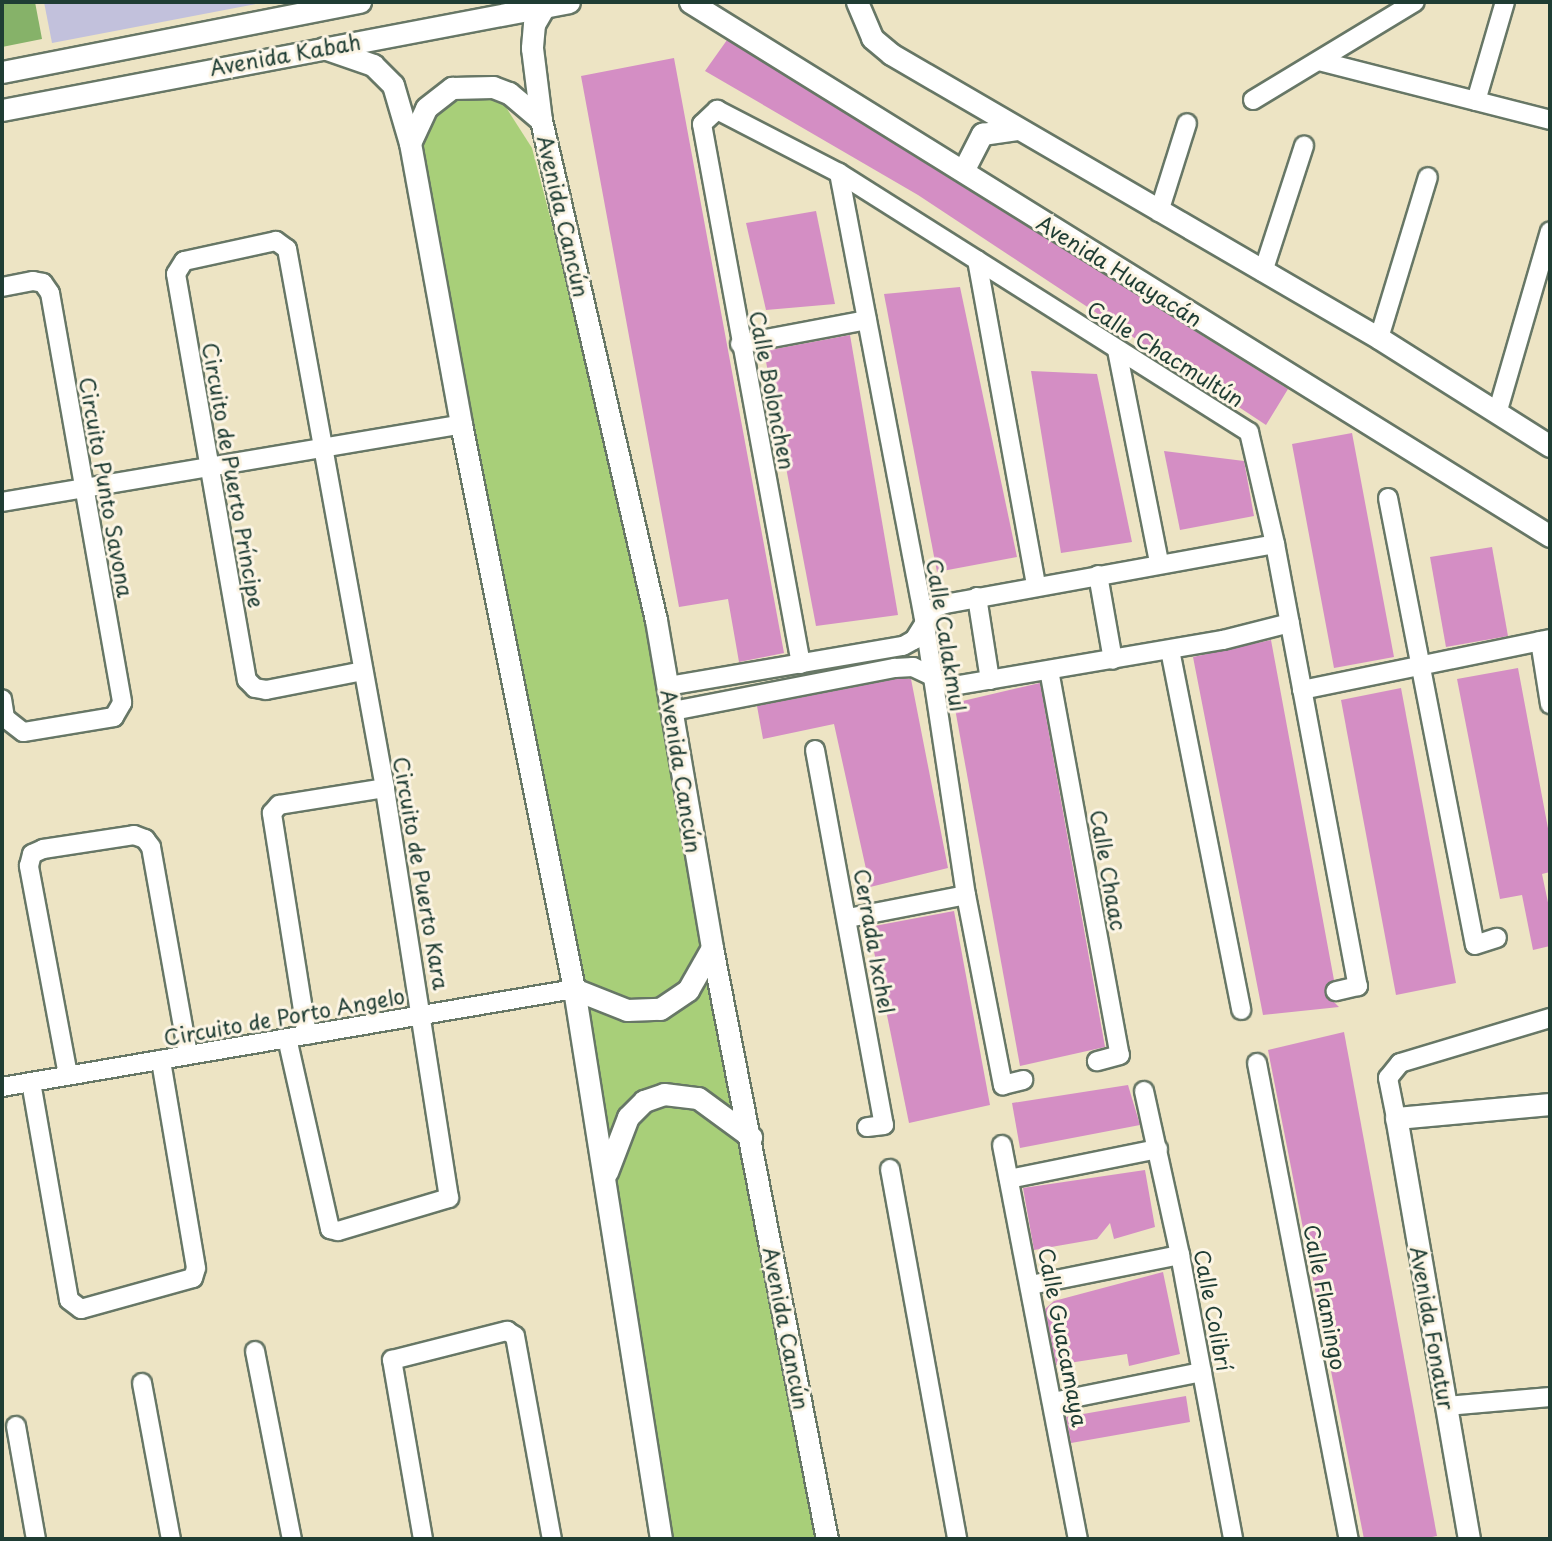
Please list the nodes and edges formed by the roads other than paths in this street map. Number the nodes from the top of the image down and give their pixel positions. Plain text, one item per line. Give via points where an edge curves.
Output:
1 (360, 2) edge
2 (569, 2) edge
3 (690, 2) edge
4 (857, 2) edge
5 (1415, 2) edge
6 (1505, 2) edge
7 (544, 7) junction
8 (324, 48) junction
9 (1319, 61) junction
10 (2, 72) edge
11 (2, 98) edge
12 (48, 100) junction
13 (1252, 100) dead end
14 (1476, 101) junction
15 (2, 110) edge
16 (541, 120) junction
17 (1550, 120) edge
18 (1187, 123) dead end
19 (702, 124) joint
20 (1017, 129) junction
21 (410, 143) junction
22 (1304, 146) dead end
23 (963, 171) junction
24 (839, 173) junction
25 (1428, 177) dead end
26 (1159, 212) junction
27 (1550, 231) edge
28 (282, 243) joint
29 (976, 260) junction
30 (1263, 272) junction
31 (2, 287) edge
32 (867, 320) junction
33 (1379, 338) junction
34 (740, 344) junction
35 (1117, 350) junction
36 (1498, 410) junction
37 (461, 424) junction
38 (1550, 446) edge
39 (324, 449) junction
40 (209, 465) junction
41 (85, 487) junction
42 (1388, 498) dead end
43 (2, 502) edge
44 (1550, 537) edge
45 (1275, 544) junction
46 (1158, 563) junction
47 (1098, 575) junction
48 (1036, 585) junction
49 (977, 597) junction
50 (924, 618) junction
51 (1290, 623) junction
52 (1545, 640) edge
53 (1170, 650) junction
54 (1113, 660) junction
55 (801, 664) junction
56 (1422, 665) junction
57 (1049, 670) junction
58 (362, 671) junction
59 (930, 675) junction
60 (990, 680) junction
61 (668, 686) junction
62 (1303, 690) junction
63 (2, 699) edge
64 (1550, 704) edge
65 (673, 711) junction
66 (815, 750) dead end
67 (385, 788) junction
68 (966, 895) junction
69 (848, 918) junction
70 (1497, 938) dead end
71 (712, 948) junction
72 (574, 989) junction
73 (1336, 991) dead end
74 (1241, 1010) dead end
75 (424, 1015) junction
76 (1550, 1018) edge
77 (307, 1035) junction
78 (287, 1038) junction
79 (188, 1055) junction
80 (161, 1060) junction
81 (1097, 1061) dead end
82 (1257, 1063) dead end
83 (68, 1076) junction
84 (1023, 1080) dead end
85 (32, 1082) junction
86 (2, 1087) edge
87 (1144, 1091) dead end
88 (1550, 1104) edge
89 (1396, 1118) junction
90 (867, 1127) dead end
91 (751, 1137) junction
92 (1002, 1145) dead end
93 (1158, 1149) junction
94 (890, 1169) dead end
95 (605, 1179) junction
96 (1009, 1179) junction
97 (1180, 1255) junction
98 (1031, 1285) junction
99 (255, 1351) dead end
100 (1202, 1373) junction
101 (142, 1383) dead end
102 (1550, 1397) edge
103 (1053, 1402) junction
104 (1447, 1406) junction
105 (16, 1426) dead end
106 (36, 1539) edge
107 (171, 1539) edge
108 (292, 1539) edge
109 (423, 1539) edge
110 (552, 1539) edge
111 (661, 1539) edge
112 (827, 1539) edge
113 (957, 1539) edge
114 (1078, 1539) edge
115 (1233, 1539) edge
116 (1349, 1539) edge
117 (1469, 1539) edge

1 - 10 main road, Avenida Kabah
2 - 7 main road, Avenida Kabah
3 - 23 main road, Avenida Huayacán
4 - 20 main road via 872,38 891,54
5 - 9 street
6 - 14 street
7 - 8 main road, Avenida Kabah
7 - 16 main road, Avenida Cancún via 534,24 532,48
8 - 12 main road, Avenida Kabah
8 - 21 main road via 373,65 393,85
9 - 13 street
9 - 14 street
11 - 12 main road
12 - 15 main road, Avenida Kabah
14 - 17 street
16 - 21 main road via 509,93 493,87 452,88 426,108
16 - 61 main road, Avenida Cancún
18 - 26 street
19 - 24 street, Calle Chacmultún via 710,113 724,112
19 - 34 street, Calle Bolonchen
20 - 23 main road via 982,134
20 - 26 main road
21 - 37 main road
22 - 30 street
23 - 44 main road, Avenida Huayacán
24 - 29 street, Calle Chacmultún
24 - 32 street, Calle Calakmul
25 - 33 street
26 - 30 main road
27 - 36 street
28 - 39 street, Circuito de Puerto Kara
28 - 40 street, Circuito de Puerto Príncipe via 263,243 178,266
29 - 35 street, Calle Chacmultún
29 - 48 street
30 - 33 main road
31 - 41 street, Circuito Punto Savona via 33,281 43,283 50,293
32 - 34 street
32 - 50 street, Calle Calakmul
33 - 36 main road
34 - 55 street, Calle Bolonchen
35 - 45 street, Calle Chacmultún via 1249,432
35 - 46 street
36 - 38 main road
37 - 39 street
37 - 72 main road
39 - 40 street
39 - 58 street, Circuito de Puerto Kara
40 - 41 street
40 - 58 street, Circuito de Puerto Príncipe via 247,680 266,690
41 - 43 street
41 - 63 street, Circuito Punto Savona via 120,711 114,717 23,732 12,727
42 - 56 street
45 - 46 street
45 - 51 street, Calle Chacmultún
46 - 47 street
47 - 48 street
47 - 54 street
48 - 49 street
49 - 50 street via 934,608
49 - 60 street
50 - 55 street via 914,640 903,646
50 - 59 street, Calle Calakmul
51 - 53 street
51 - 62 street, Calle Chacmultún
52 - 56 street
52 - 64 street
53 - 54 street
53 - 74 street
54 - 57 street
55 - 61 street
56 - 62 street
56 - 70 street via 1475,945
57 - 60 street
57 - 81 street, Calle Chaac via 1120,1055
58 - 67 street, Circuito de Puerto Kara
59 - 60 street via 953,686
59 - 65 street via 914,667 895,668
59 - 68 street, Calle Calakmul
61 - 65 main road, Avenida Cancún
62 - 73 street, Calle Chacmultún via 1358,986
65 - 71 main road, Avenida Cancún
66 - 69 street, Cerrada Ixchel
67 - 75 street, Circuito de Puerto Kara
67 - 77 street via 279,805 272,813
68 - 69 street
68 - 84 street, Calle Calakmul via 1003,1085
69 - 90 street, Cerrada Ixchel via 884,1125
71 - 72 main road via 688,990 660,1009 627,1010
71 - 91 main road, Avenida Cancún
72 - 75 street, Circuito de Porto Angelo
72 - 95 main road
75 - 77 street, Circuito de Porto Angelo
75 - 78 street, Circuito de Puerto Kara via 449,1198 338,1231 326,1222
76 - 89 street via 1400,1063 1388,1078
77 - 78 street, Circuito de Porto Angelo
78 - 79 street, Circuito de Porto Angelo
79 - 80 street, Circuito de Porto Angelo
79 - 83 street via 151,847 134,835 43,849 32,854 29,866
80 - 83 street, Circuito de Porto Angelo
80 - 85 street via 196,1268 193,1278 81,1309 69,1300
82 - 116 street, Calle Flamingo
83 - 85 street, Circuito de Porto Angelo
85 - 86 street, Circuito de Porto Angelo
87 - 93 street, Calle Colibrí
88 - 89 main road
89 - 104 main road, Avenida Fonatur
91 - 95 main road via 698,1098 664,1094 644,1101 628,1117
91 - 112 main road, Avenida Cancún
92 - 96 street, Calle Guacamaya
93 - 96 street
93 - 97 street, Calle Colibrí
94 - 113 street
95 - 111 main road
96 - 98 street, Calle Guacamaya
97 - 98 street
97 - 100 street, Calle Colibrí
98 - 103 street, Calle Guacamaya
99 - 108 street
100 - 103 street
100 - 115 street, Calle Colibrí
101 - 107 street
102 - 104 street
103 - 114 street, Calle Guacamaya
104 - 117 main road, Avenida Fonatur
105 - 106 street
109 - 110 street via 392,1360 507,1331 515,1336

